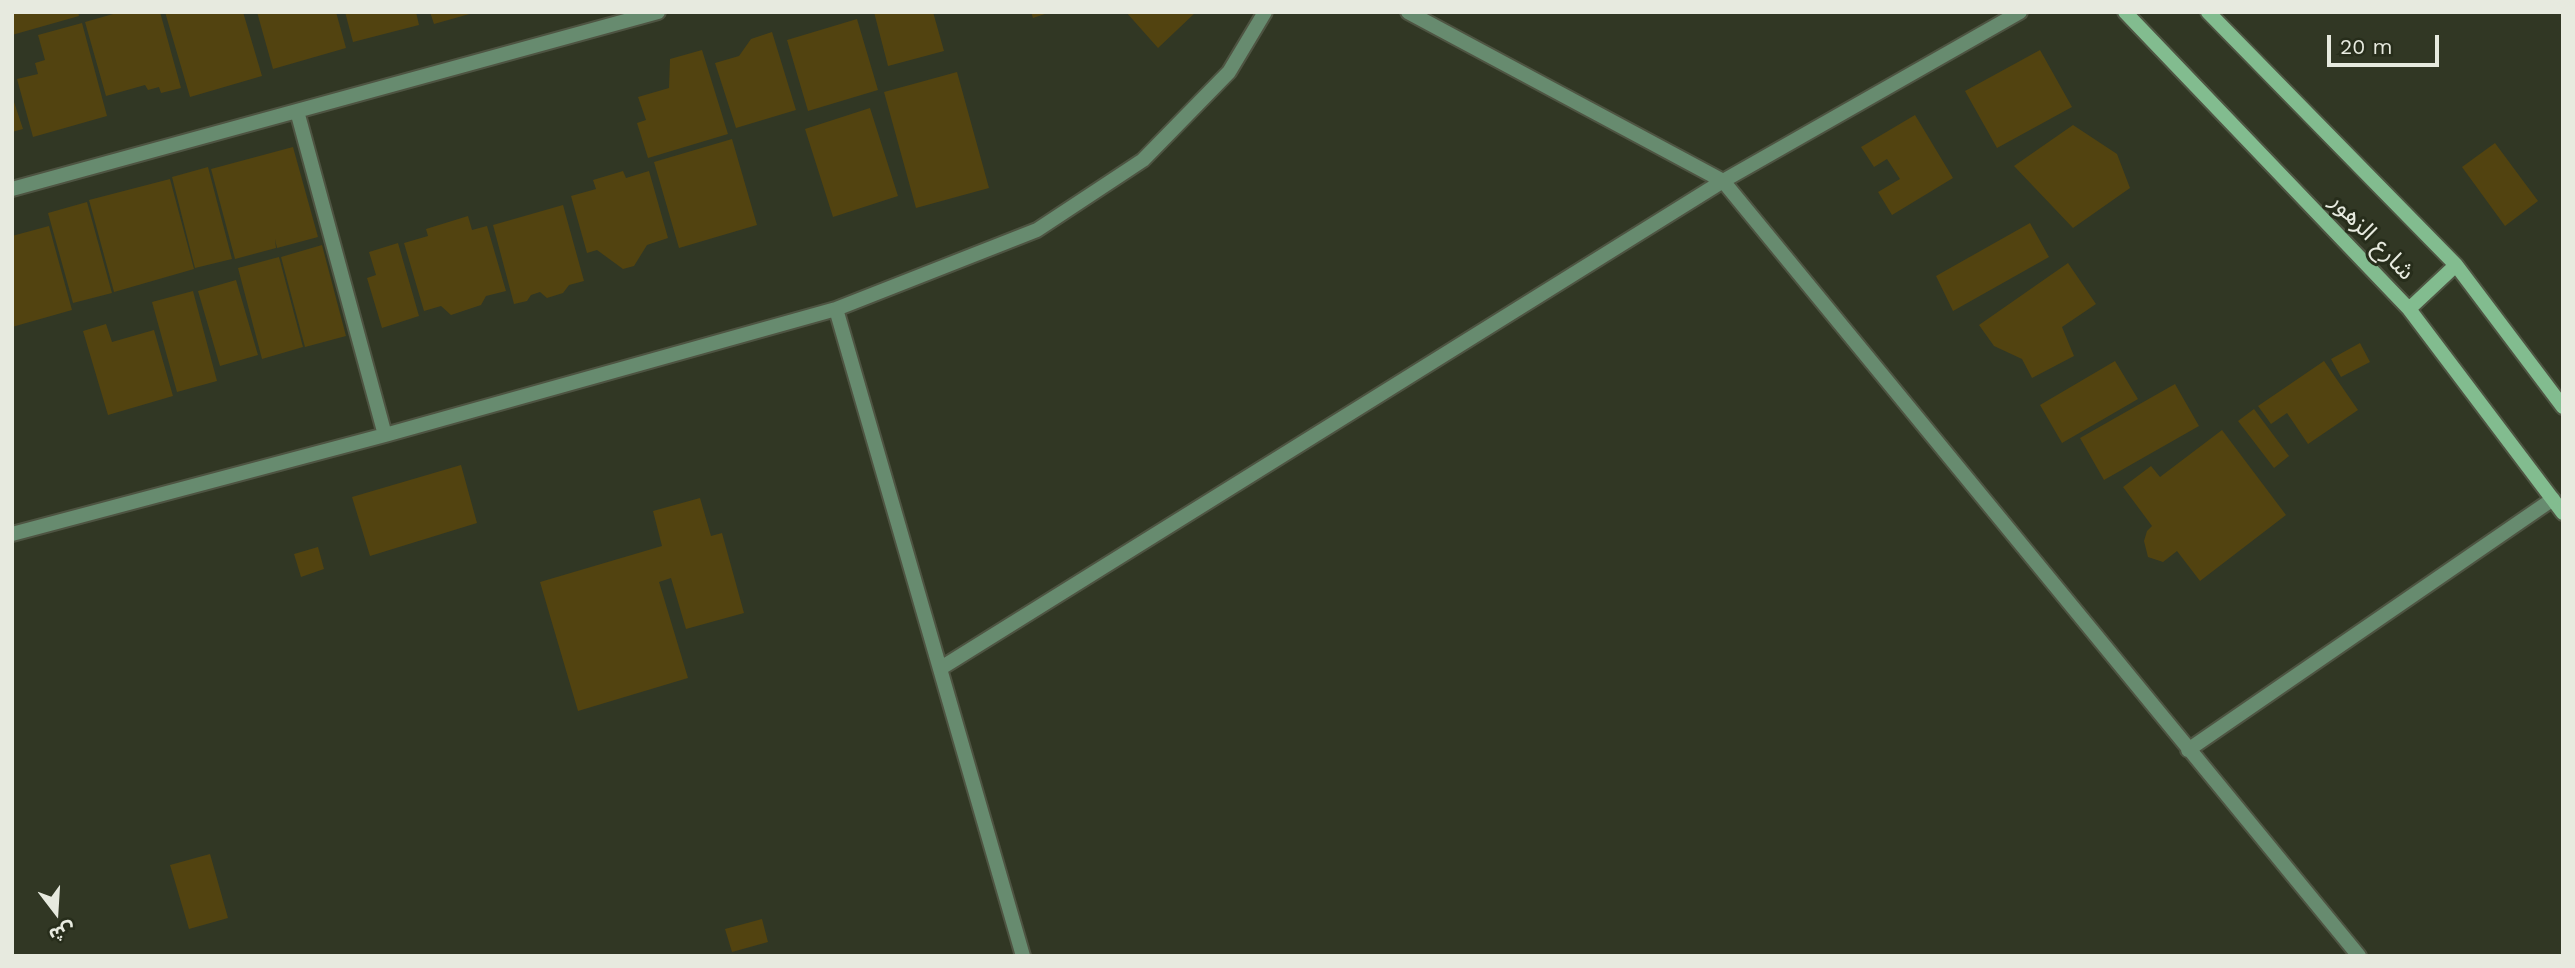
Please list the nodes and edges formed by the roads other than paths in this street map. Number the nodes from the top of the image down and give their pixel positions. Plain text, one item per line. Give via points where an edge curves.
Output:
1 (658, 12) edge
2 (1265, 12) edge
3 (1408, 12) edge
4 (2020, 12) edge
5 (2125, 12) edge
6 (2208, 12) edge
7 (297, 111) junction
8 (1723, 181) junction
9 (12, 189) edge
10 (2456, 265) junction
11 (836, 309) junction
12 (2409, 309) junction
13 (2563, 407) edge
14 (385, 435) junction
15 (2553, 499) junction
16 (2563, 513) edge
17 (12, 534) edge
18 (941, 668) junction
19 (2188, 750) junction
20 (1023, 956) edge
21 (2359, 956) edge

1 - 7 street
2 - 11 street via 1229,72 1143,160 1037,230
3 - 8 street
4 - 8 street
5 - 12 main road, شارع الزهور
6 - 10 main road, شارع الزهور
7 - 9 street
7 - 14 street
8 - 18 street
8 - 19 street
10 - 12 main road
10 - 13 main road, شارع الزهور
11 - 14 street
11 - 18 street
12 - 15 main road, شارع الزهور
14 - 17 street
15 - 16 main road, شارع الزهور
15 - 19 street
18 - 20 street
19 - 21 street

